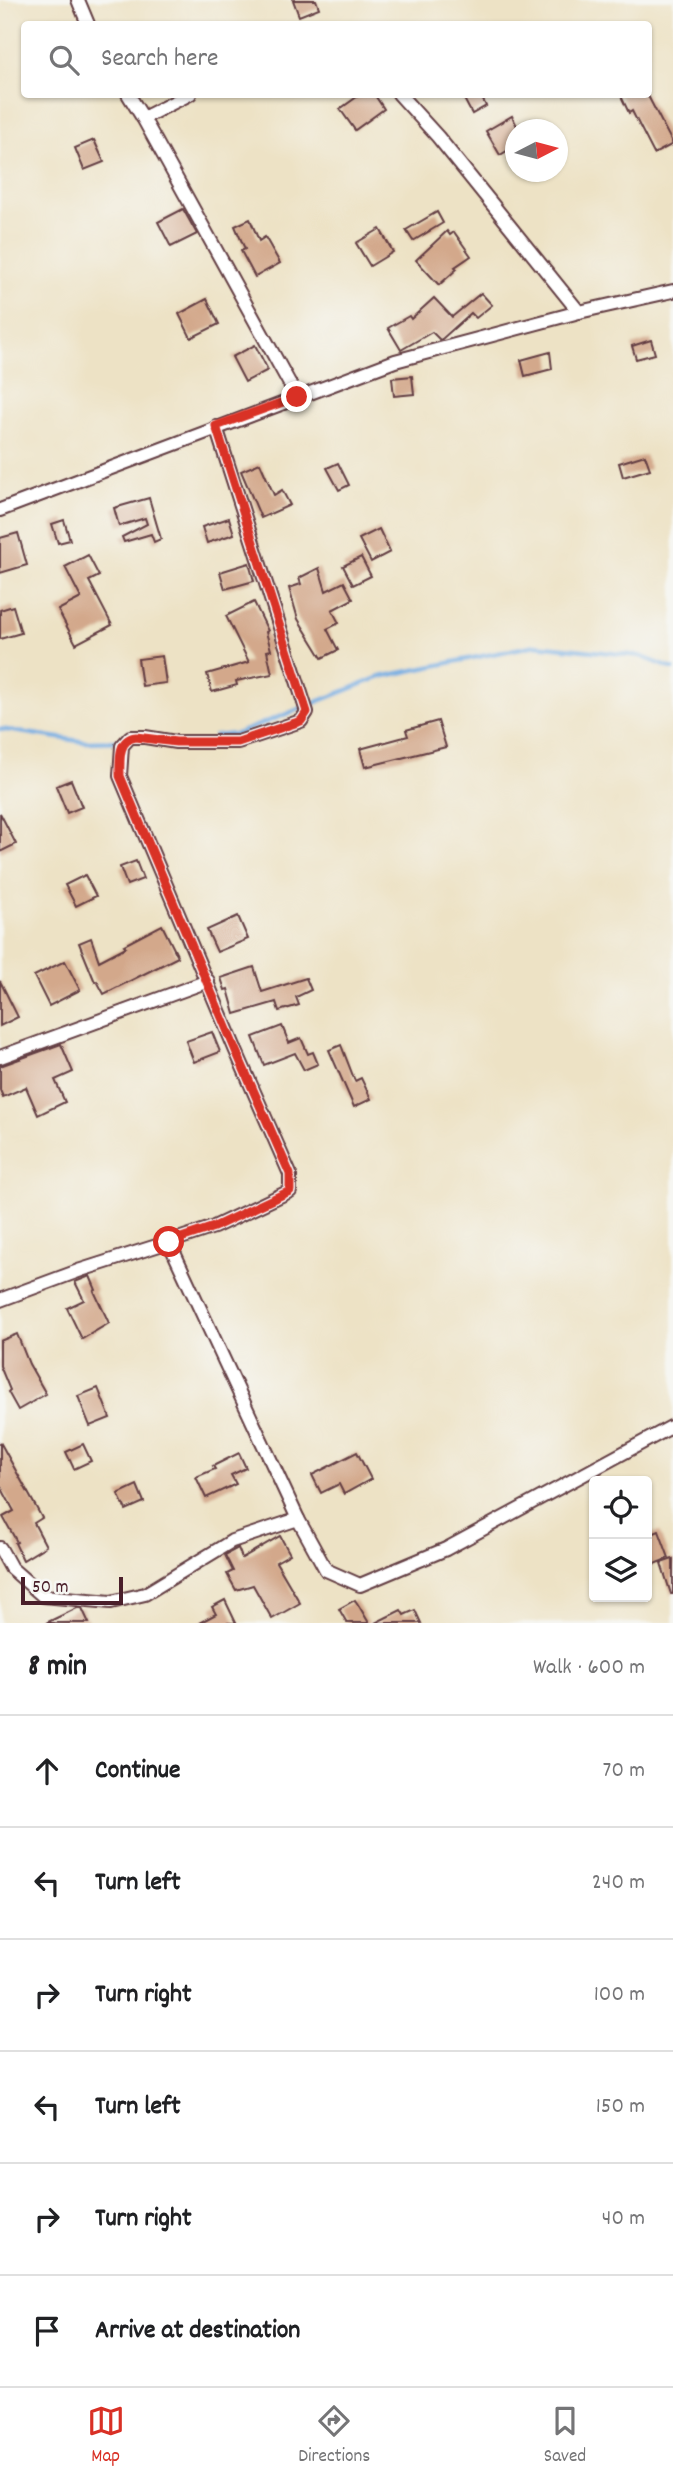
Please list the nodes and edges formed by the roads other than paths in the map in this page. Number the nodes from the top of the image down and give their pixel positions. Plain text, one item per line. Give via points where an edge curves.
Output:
1 (78, 0) edge
2 (87, 21) edge
3 (130, 98) edge
4 (182, 98) edge
5 (403, 98) edge
6 (143, 118) junction
7 (673, 291) edge
8 (579, 312) junction
9 (297, 397) junction
10 (216, 426) junction
11 (0, 510) edge
12 (208, 981) junction
13 (0, 1057) edge
14 (169, 1242) junction
15 (0, 1300) edge
16 (673, 1426) edge
17 (298, 1519) junction
18 (0, 1548) edge

1 - 2 street
3 - 6 street
4 - 6 street
5 - 8 street
6 - 9 street
7 - 8 street
8 - 9 street via 395,361
9 - 10 street
10 - 11 street
10 - 12 street via 307,712 301,721 238,742 130,737 122,746 120,776
12 - 13 street
12 - 14 street via 290,1174 290,1191 214,1227
14 - 15 street
14 - 17 street
16 - 17 street via 446,1549 360,1586 326,1570
17 - 18 street via 232,1541 145,1594 111,1602 43,1596 11,1568

